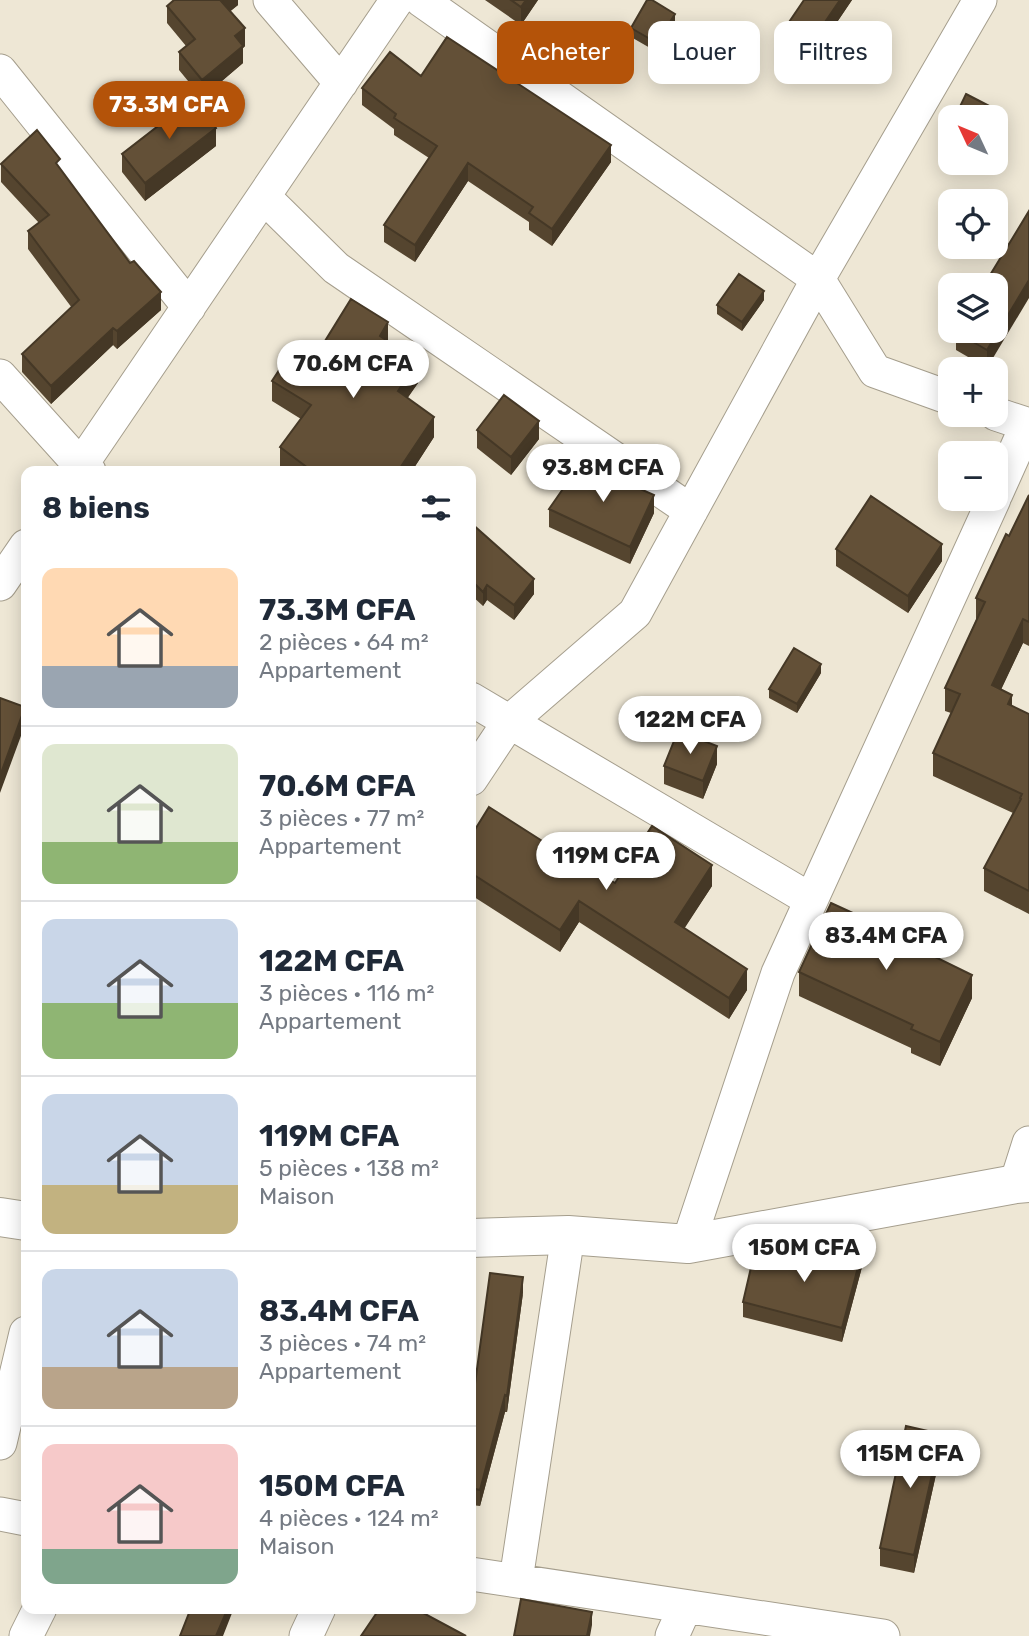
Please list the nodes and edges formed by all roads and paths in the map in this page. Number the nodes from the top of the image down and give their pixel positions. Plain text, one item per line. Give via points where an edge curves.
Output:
1 (270, 0) edge
2 (397, 0) edge
3 (421, 0) edge
4 (980, 0) edge
5 (0, 71) edge
6 (341, 83) junction
7 (264, 197) junction
8 (818, 279) junction
9 (189, 307) junction
10 (0, 376) edge
11 (938, 394) edge
12 (1008, 418) edge
13 (1028, 425) edge
14 (79, 466) edge
15 (84, 466) edge
16 (1008, 468) edge
17 (691, 510) junction
18 (988, 511) edge
19 (21, 553) edge
20 (0, 584) edge
21 (476, 702) edge
22 (509, 722) junction
23 (476, 772) edge
24 (811, 900) junction
25 (1029, 1143) edge
26 (1022, 1183) edge
27 (0, 1217) edge
28 (21, 1220) edge
29 (568, 1235) junction
30 (476, 1238) edge
31 (688, 1244) junction
32 (21, 1354) edge
33 (0, 1443) edge
34 (0, 1514) edge
35 (21, 1517) edge
36 (476, 1575) edge
37 (516, 1580) junction
38 (690, 1606) junction
39 (37, 1614) edge
40 (317, 1614) edge
41 (26, 1636) edge
42 (306, 1636) edge
43 (672, 1636) edge
44 (883, 1636) edge

1 - 6 street
2 - 6 street
3 - 8 street
4 - 8 street
5 - 9 street
6 - 7 street
7 - 9 street
7 - 17 street via 335,268
8 - 11 street via 875,371
8 - 17 street
9 - 15 street
10 - 14 street
12 - 13 street
13 - 16 street
17 - 22 street via 635,613
18 - 24 street
19 - 20 street
21 - 22 street
22 - 23 street
22 - 24 street
24 - 31 street via 778,972
25 - 26 street
26 - 31 street
27 - 28 street
29 - 30 street
29 - 31 street
29 - 37 street
32 - 33 street
34 - 35 street
36 - 37 street
37 - 38 street
38 - 43 street
38 - 44 street
39 - 41 street
40 - 42 street

